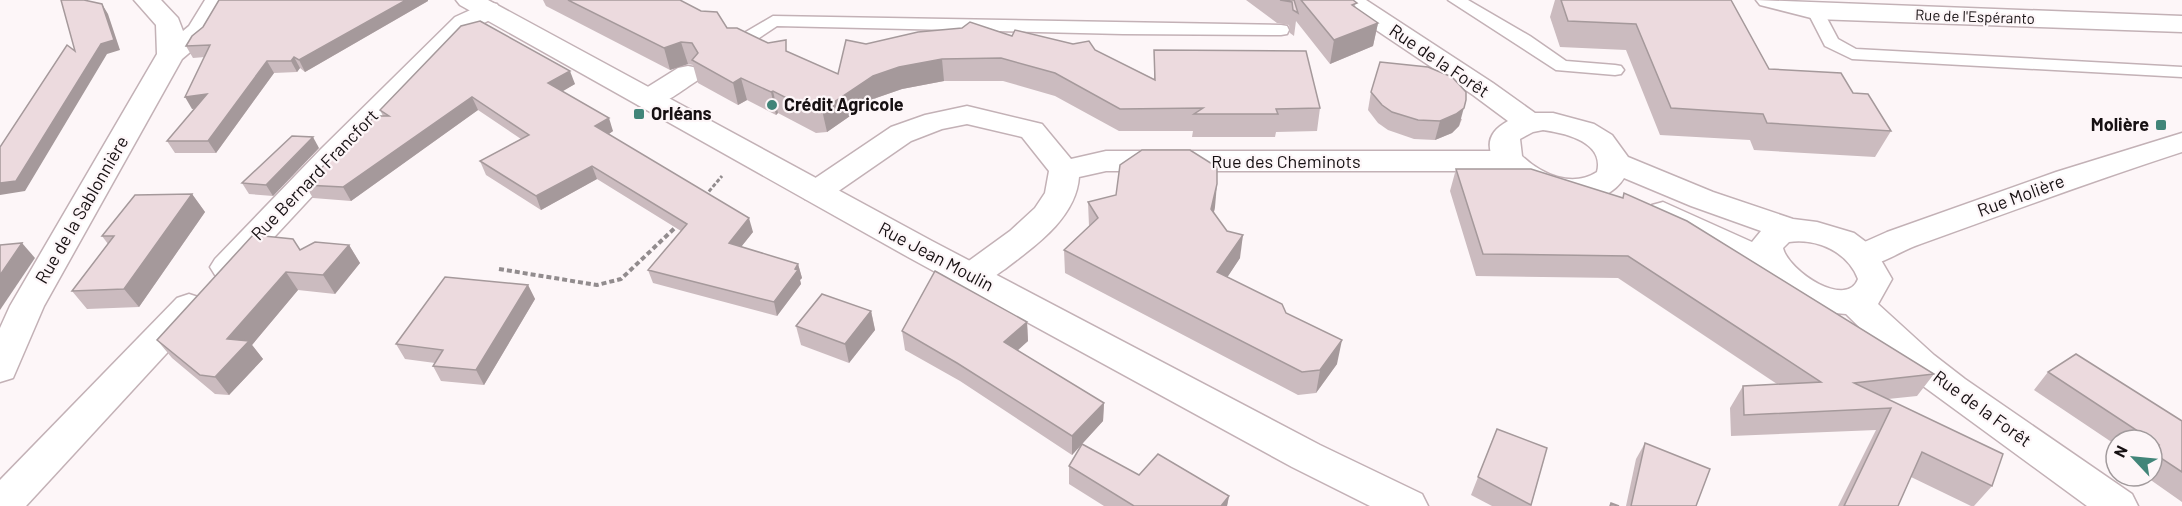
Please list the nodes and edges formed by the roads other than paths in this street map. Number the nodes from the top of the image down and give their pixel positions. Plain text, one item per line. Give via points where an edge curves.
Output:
1 (147, 0) edge
2 (218, 0) edge
3 (1456, 0) edge
4 (1769, 0) edge
5 (1344, 2) edge
6 (478, 5) edge
7 (1815, 11) junction
8 (2182, 24) edge
9 (1281, 30) dead end
10 (738, 44) edge
11 (171, 54) junction
12 (1616, 70) dead end
13 (2182, 72) edge
14 (688, 74) dead end
15 (648, 99) junction
16 (1528, 123) junction
17 (2182, 142) edge
18 (1509, 161) junction
19 (1065, 170) junction
20 (1606, 174) junction
21 (816, 192) junction
22 (1791, 230) junction
23 (1863, 256) junction
24 (1770, 265) junction
25 (971, 276) junction
26 (1854, 302) junction
27 (0, 368) edge
28 (1, 506) edge
29 (1408, 506) edge
30 (2118, 506) edge

1 - 11 street via 169,24
2 - 11 street, Rue de la Sablonnière via 200,31
3 - 12 lane via 1562,66
4 - 7 street, Rue de l'Espéranto
5 - 16 street, Rue de la Forêt via 1483,89
6 - 15 street, Rue Jean Moulin
6 - 28 street, Rue Bernard Francfort
7 - 8 street, Rue de l'Espéranto
7 - 13 lane via 1832,42 1852,54
9 - 10 lane via 773,21
11 - 27 street, Rue de la Sablonnière via 27,306
14 - 15 street
15 - 21 street, Rue Jean Moulin
16 - 18 street via 1507,136 1504,147
16 - 20 street via 1576,127 1603,142 1611,153
17 - 23 street, Rue Molière via 2067,179
18 - 19 street, Rue des Cheminots via 1106,161
18 - 20 street via 1529,178 1546,185 1582,189
19 - 21 street via 1032,130 967,115 935,121 901,134
19 - 25 street via 1061,194 1042,219 1023,239
20 - 22 street via 1702,199
20 - 24 street via 1685,222
21 - 25 street, Rue Jean Moulin
22 - 23 street via 1838,239
22 - 24 street via 1778,234 1766,246
23 - 26 street via 1875,279 1866,296
24 - 26 street via 1788,282 1813,295
25 - 29 street, Rue Jean Moulin via 1306,456
26 - 30 street, Rue de la Forêt via 1952,389

